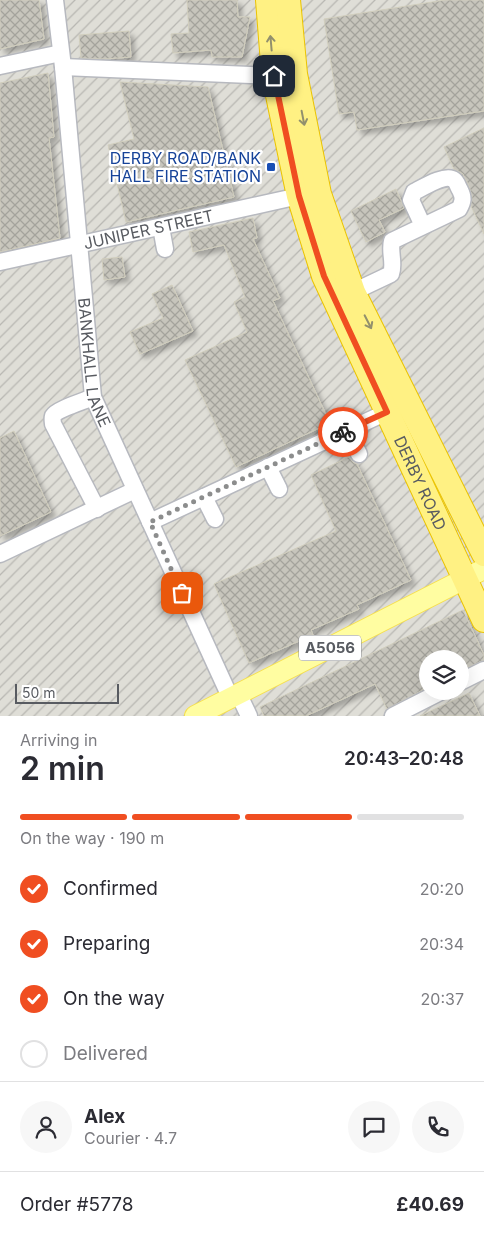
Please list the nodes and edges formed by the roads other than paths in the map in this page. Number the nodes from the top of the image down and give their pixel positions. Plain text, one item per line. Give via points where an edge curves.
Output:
1 (55, 0) edge
2 (268, 0) edge
3 (288, 0) edge
4 (62, 60) junction
5 (0, 66) edge
6 (274, 76) junction
7 (299, 196) junction
8 (423, 226) dead end
9 (161, 227) junction
10 (79, 245) junction
11 (165, 249) dead end
12 (0, 262) edge
13 (353, 292) junction
14 (93, 397) junction
15 (387, 412) junction
16 (421, 429) junction
17 (347, 430) junction
18 (359, 454) dead end
19 (268, 467) junction
20 (279, 489) dead end
21 (135, 490) junction
22 (204, 497) junction
23 (97, 509) junction
24 (215, 519) dead end
25 (150, 522) junction
26 (0, 554) edge
27 (484, 554) edge
28 (477, 575) edge
29 (484, 595) edge
30 (484, 620) edge
31 (484, 670) edge
32 (469, 678) edge
33 (235, 697) junction
34 (430, 700) edge
35 (416, 711) edge
36 (195, 716) edge
37 (249, 716) edge
38 (393, 716) edge

1 - 4 street, BANKHALL LANE
6 -> 2 highway, DERBY ROAD
3 -> 13 highway, DERBY ROAD via 295,74 319,194
4 - 5 street
4 - 6 street
4 - 10 street, BANKHALL LANE
6 - 7 highway, DERBY ROAD
7 - 9 street, JUNIPER STREET
7 - 15 highway, DERBY ROAD via 324,276
8 - 13 street via 392,241 390,248 394,267 391,274
9 - 10 street, JUNIPER STREET
9 - 11 street
10 - 12 street, JUNIPER STREET
10 - 14 street, BANKHALL LANE
13 -> 16 highway, DERBY ROAD
14 - 21 street, BANKHALL LANE
14 - 23 street via 65,408 52,418
15 - 17 street
15 - 28 highway, DERBY ROAD
16 - 27 highway, DERBY ROAD
16 - 28 highway via 424,461 469,559 470,569
17 - 18 street
17 - 19 street
19 - 20 street
19 - 22 street
21 - 23 street
21 - 25 street, BANKHALL LANE
22 - 24 street
22 - 25 street
23 - 26 street
25 - 33 street, BANKHALL LANE
28 - 29 highway
28 - 30 highway, DERBY ROAD
28 - 33 main road, A5056
31 - 32 street
33 - 36 main road, A5056
33 - 37 street, BANKHALL LANE
34 - 35 street
35 - 38 street

